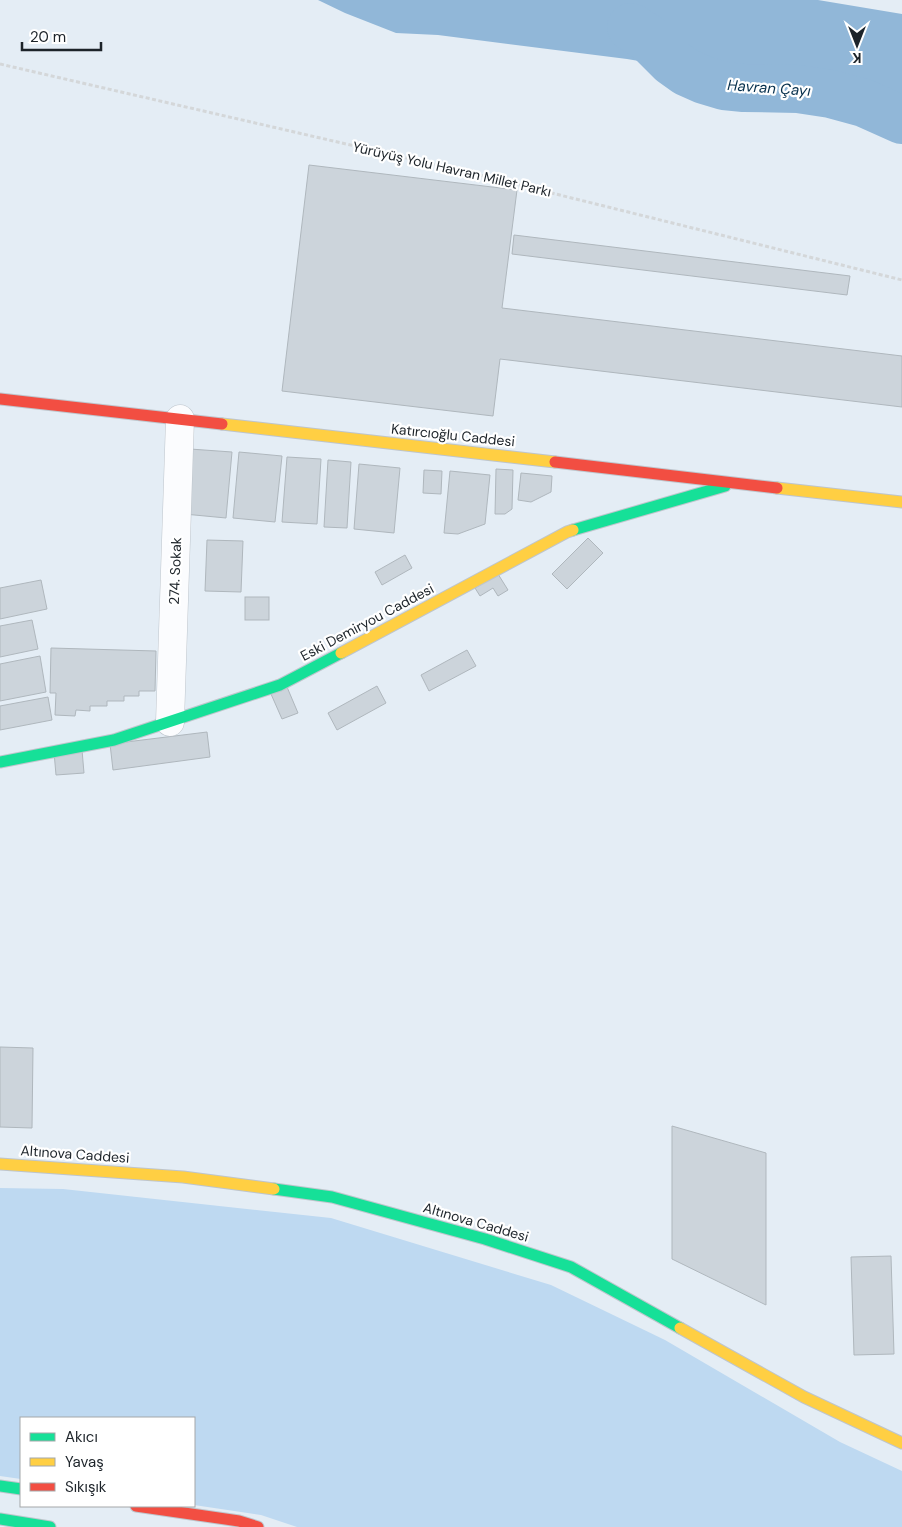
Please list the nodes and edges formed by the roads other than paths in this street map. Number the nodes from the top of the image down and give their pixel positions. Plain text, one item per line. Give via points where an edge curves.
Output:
1 (0, 400) edge
2 (180, 420) junction
3 (739, 482) junction
4 (902, 502) edge
5 (170, 722) junction
6 (0, 762) edge
7 (0, 1164) edge
8 (902, 1443) edge
9 (0, 1486) edge
10 (20, 1489) edge
11 (143, 1507) edge
12 (0, 1519) edge
13 (50, 1527) edge
14 (258, 1527) edge

1 - 2 main road, Katırcıoğlu Caddesi
2 - 3 main road, Katırcıoğlu Caddesi
2 - 5 street, 274. Sokak
3 - 4 main road, Katırcıoğlu Caddesi
3 - 5 main road, Eski Demiryou Caddesi via 567,532 280,685
5 - 6 main road, Eski Demiryou Caddesi via 114,740
7 - 8 main road, Altınova Caddesi via 183,1177 332,1197 486,1238 571,1267 804,1398
9 - 10 main road
11 - 14 main road via 239,1521
12 - 13 main road

